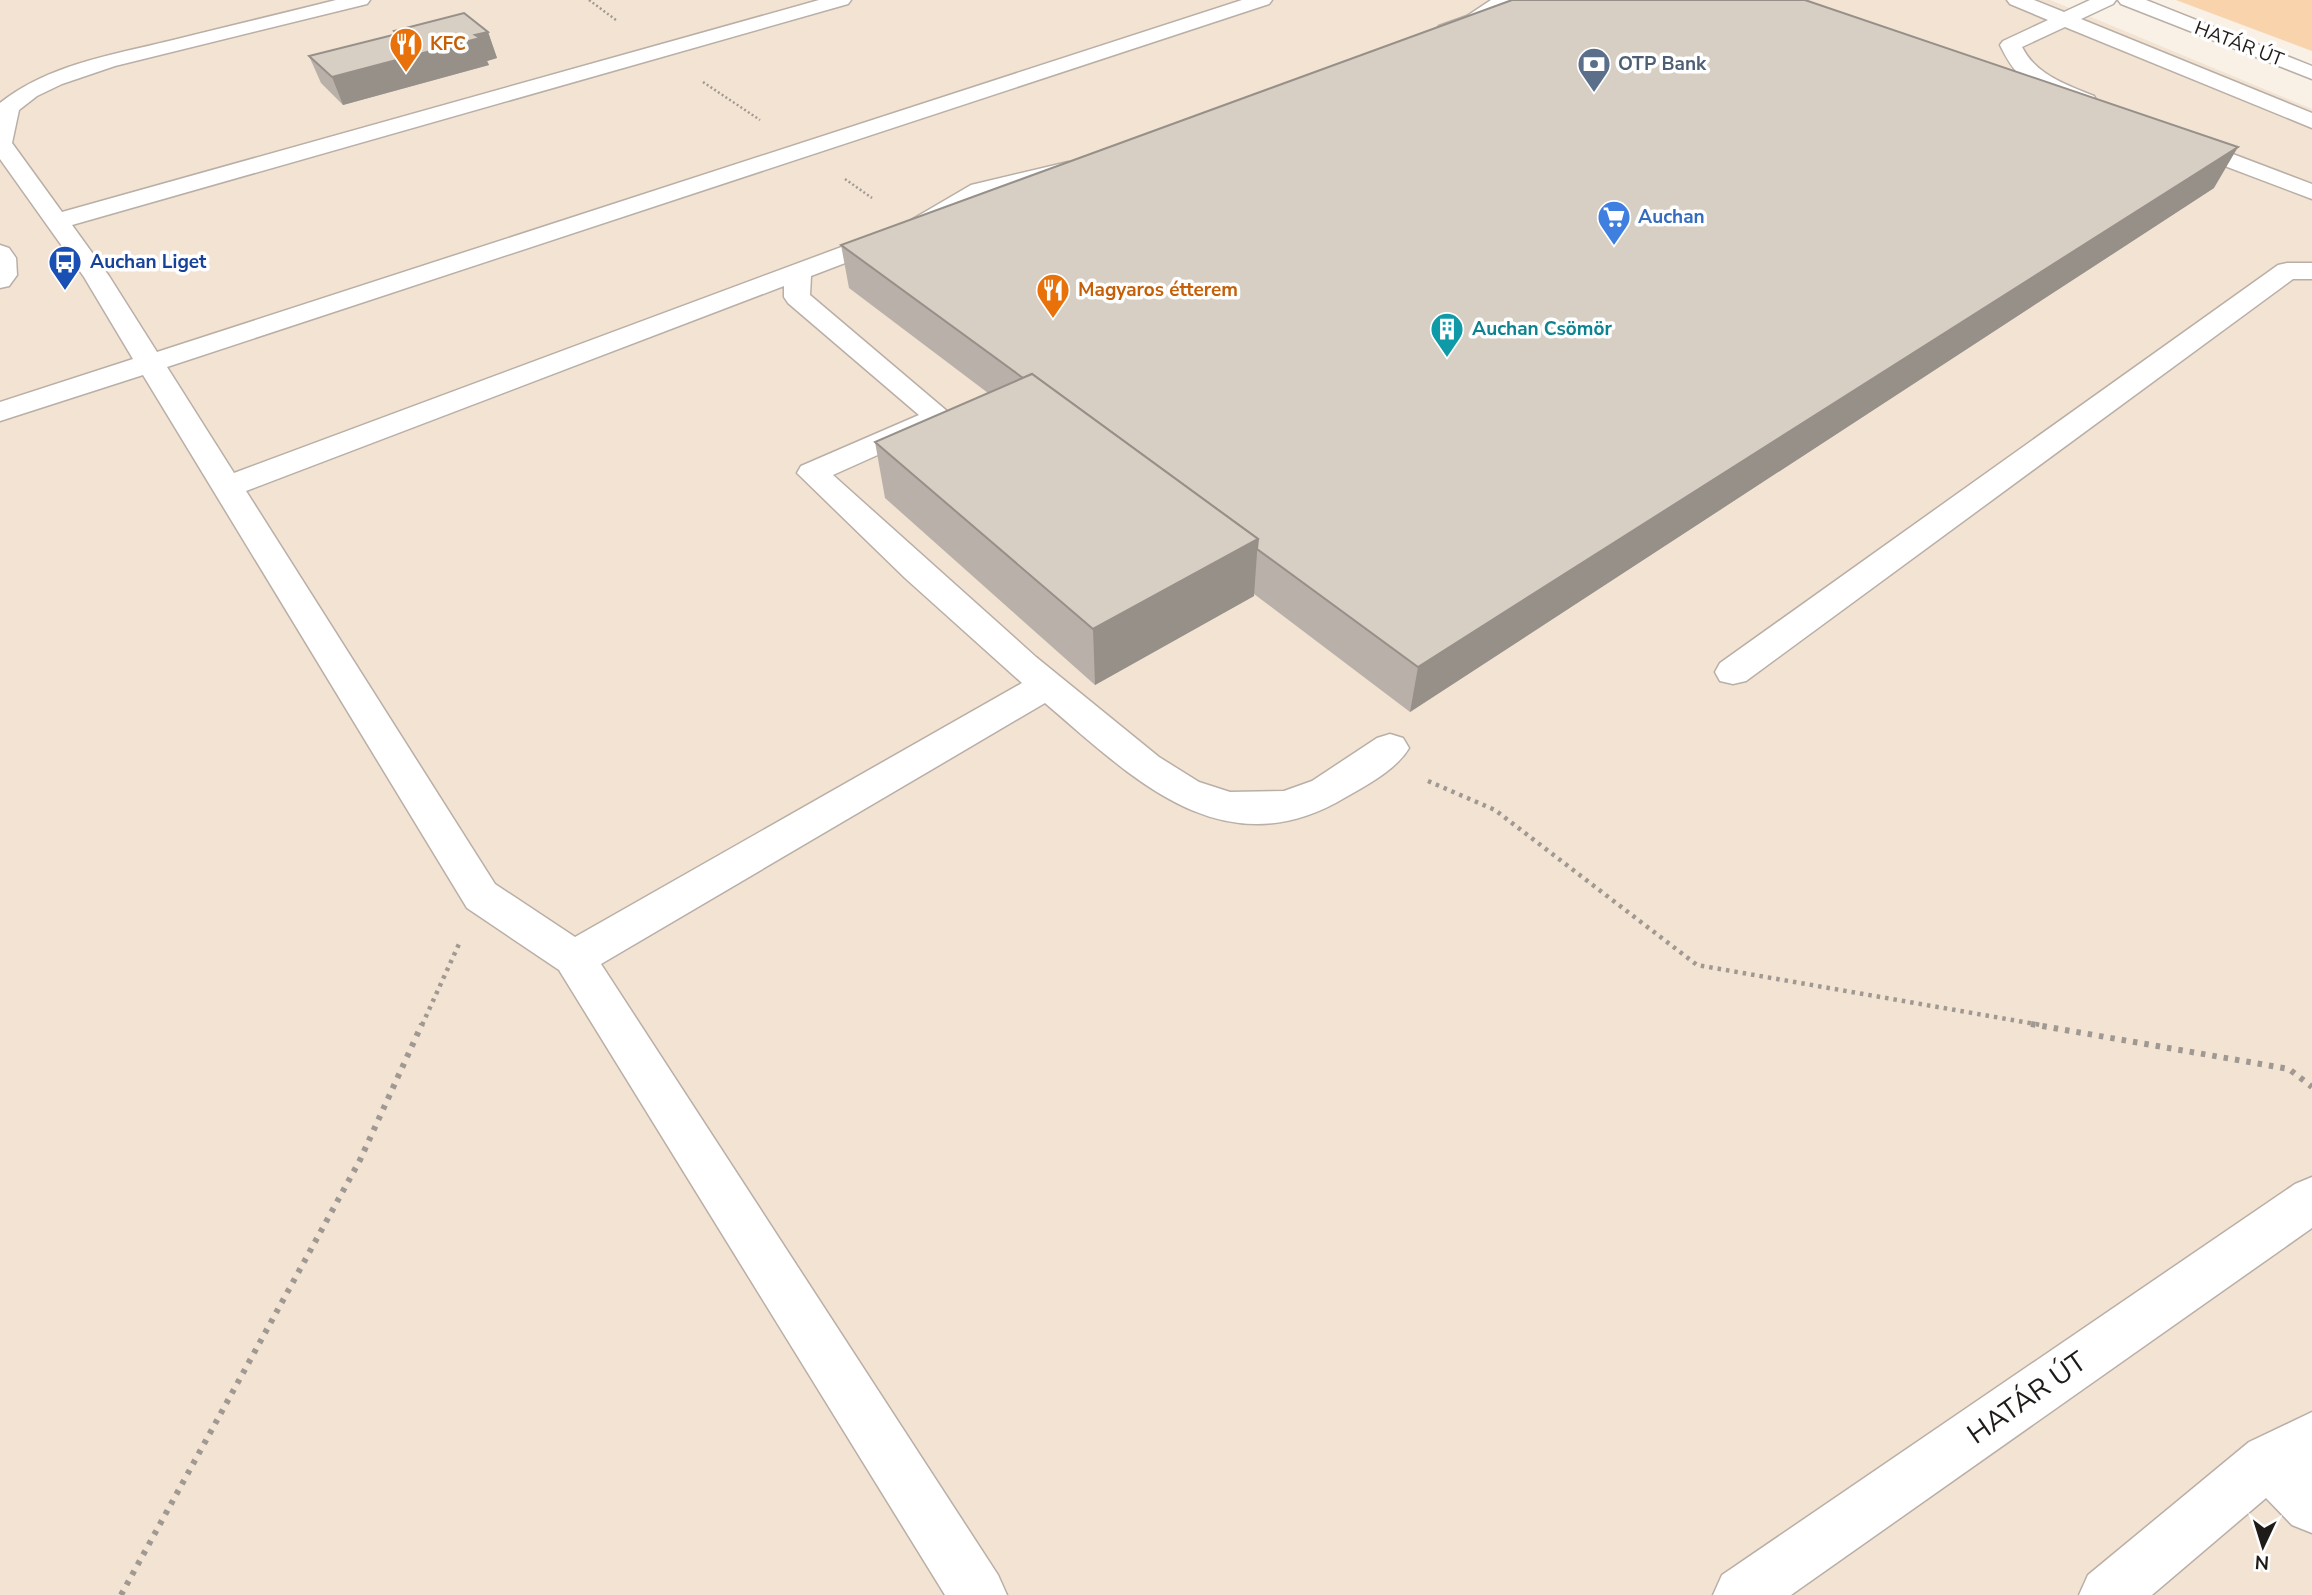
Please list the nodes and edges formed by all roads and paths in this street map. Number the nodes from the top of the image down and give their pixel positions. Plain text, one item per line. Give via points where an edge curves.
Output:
1 (303, 0) edge
2 (360, 0) edge
3 (841, 0) edge
4 (1262, 0) edge
5 (1504, 0) edge
6 (2017, 0) edge
7 (2106, 0) edge
8 (2128, 0) edge
9 (2063, 19) junction
10 (1419, 40) edge
11 (2010, 45) junction
12 (1987, 57) dead end
13 (2312, 73) edge
14 (13, 78) dead end
15 (2109, 111) edge
16 (2312, 121) edge
17 (2159, 132) edge
18 (0, 143) edge
19 (1088, 163) edge
20 (2312, 192) edge
21 (57, 221) junction
22 (0, 253) edge
23 (798, 271) junction
24 (2312, 271) edge
25 (0, 280) edge
26 (150, 362) junction
27 (0, 412) edge
28 (227, 487) junction
29 (1733, 672) dead end
30 (1046, 686) junction
31 (1375, 758) joint
32 (481, 896) junction
33 (575, 958) junction
34 (2312, 1087) edge
35 (2312, 1200) edge
36 (2290, 1450) edge
37 (2312, 1505) edge
38 (121, 1595) edge
39 (978, 1595) edge
40 (1742, 1595) edge
41 (2108, 1595) edge

1 - 14 street via 43,66
2 - 18 street via 54,79 8,108
3 - 21 street
4 - 26 street
5 - 10 street via 1474,20
6 - 9 street
7 - 9 street
8 - 13 street, HATÁR ÚT
9 - 11 street
9 - 16 street
11 - 12 street
11 - 15 street via 2015,59 2039,79
17 - 20 street
18 - 21 street
19 - 23 street via 980,190 915,228
21 - 26 street
22 - 25 street via 4,275
23 - 28 street
23 - 30 street via 797,297 939,417 812,473
24 - 29 street via 2287,271
26 - 27 street
26 - 28 street
28 - 32 street
30 - 31 street via 1169,783 1202,800 1247,807 1284,806 1317,797
30 - 33 street
31 - 34 path via 1495,810 1697,965 2289,1069
32 - 33 street
32 - 38 path via 360,1160
33 - 39 street
35 - 40 street, HATÁR ÚT
36 - 37 street
36 - 41 street

